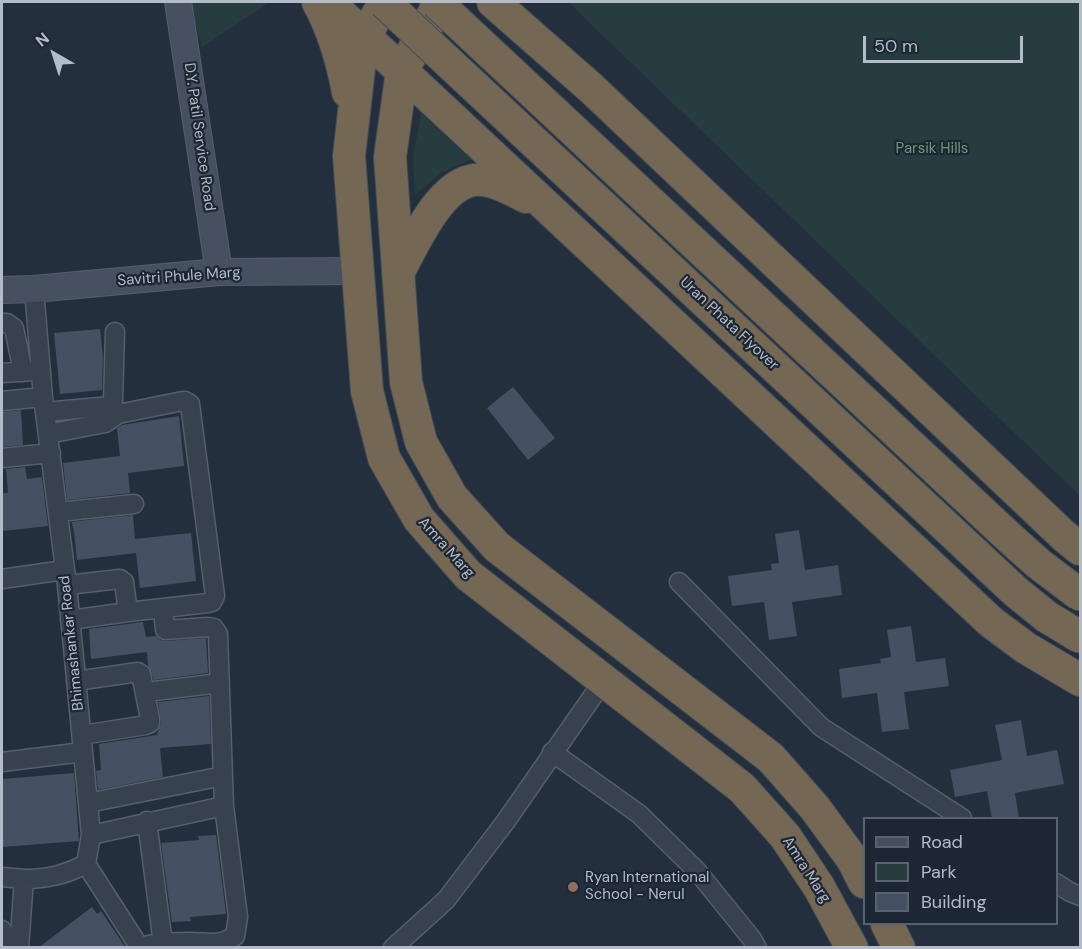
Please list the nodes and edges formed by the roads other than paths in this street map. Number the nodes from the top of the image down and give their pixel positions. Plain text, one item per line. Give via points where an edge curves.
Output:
1 (178, 2) edge
2 (318, 2) edge
3 (328, 2) edge
4 (385, 2) edge
5 (438, 2) edge
6 (493, 2) edge
7 (365, 36) junction
8 (402, 71) junction
9 (350, 156) junction
10 (548, 208) junction
11 (357, 271) junction
12 (399, 271) junction
13 (219, 272) junction
14 (34, 289) junction
15 (2, 290) edge
16 (2, 323) edge
17 (115, 332) dead end
18 (32, 371) junction
19 (2, 373) edge
20 (2, 401) edge
21 (44, 404) junction
22 (48, 434) junction
23 (51, 453) junction
24 (2, 458) edge
25 (134, 504) dead end
26 (58, 512) junction
27 (1080, 549) edge
28 (65, 578) junction
29 (2, 579) edge
30 (679, 582) dead end
31 (1080, 596) edge
32 (163, 609) junction
33 (128, 612) junction
34 (70, 620) junction
35 (1080, 637) edge
36 (604, 680) junction
37 (1080, 680) edge
38 (76, 681) junction
39 (220, 683) junction
40 (146, 692) junction
41 (82, 744) junction
42 (552, 752) junction
43 (2, 762) edge
44 (224, 776) junction
45 (88, 803) junction
46 (224, 806) junction
47 (959, 817) edge
48 (147, 821) junction
49 (91, 835) junction
50 (86, 864) junction
51 (2, 877) edge
52 (24, 879) junction
53 (863, 880) edge
54 (1058, 884) edge
55 (1080, 896) edge
56 (888, 925) edge
57 (2, 930) edge
58 (163, 944) junction
59 (140, 947) edge
60 (13, 948) edge
61 (19, 948) edge
62 (393, 948) edge
63 (757, 948) edge
64 (852, 948) edge
65 (899, 948) edge

1 - 13 street, D.Y. Patil Service Road
2 - 9 highway via 345,74
3 - 7 highway
4 - 7 highway, Amra Marg
4 - 35 highway, Uran Phata Flyover, bridge via 1016,592
5 - 8 highway
5 - 31 highway, bridge via 1019,546
6 - 27 highway via 591,88
7 - 8 highway
7 - 9 highway, Amra Marg
8 - 10 highway
8 - 12 highway via 390,157
9 - 11 highway, Amra Marg
10 - 12 highway via 492,182 472,180 446,196
10 - 37 highway via 991,622
11 - 13 street, Savitri Phule Marg
11 - 36 highway, Amra Marg via 367,391 384,458 419,519 468,575
12 - 53 highway via 406,382 421,441 452,497 497,547 771,758 815,808
13 - 14 street, Savitri Phule Marg
14 - 15 street, Savitri Phule Marg
14 - 18 street, Bhimashankar Road
16 - 18 street via 14,328
17 - 21 street via 110,406
18 - 19 street
18 - 21 street, Bhimashankar Road
20 - 21 street
21 - 22 street, Bhimashankar Road
22 - 23 street, Bhimashankar Road
22 - 32 street via 105,423 118,414 177,402 190,404 215,596 208,603
23 - 24 street
23 - 26 street, Bhimashankar Road
25 - 26 street
26 - 28 street, Bhimashankar Road
28 - 29 street
28 - 33 street via 120,579 124,582
28 - 34 street, Bhimashankar Road
30 - 47 street via 821,727
32 - 33 street
32 - 39 street via 165,630 208,627 216,631
33 - 34 street
34 - 38 street, Bhimashankar Road
36 - 42 street
36 - 64 highway, Amra Marg via 742,788 785,836
38 - 40 street via 138,672
38 - 41 street, Bhimashankar Road
39 - 40 street
39 - 44 street
40 - 41 street via 150,723
41 - 43 street
41 - 45 street, Bhimashankar Road
42 - 62 street via 446,900
42 - 63 street via 639,814 697,871
44 - 45 street
44 - 46 street
45 - 49 street, Bhimashankar Road
46 - 48 street
46 - 58 street via 238,917 235,936 211,945
48 - 49 street
48 - 58 street
49 - 50 street, Bhimashankar Road
50 - 52 street via 44,879
50 - 59 street
51 - 52 street
52 - 61 street
54 - 55 street
56 - 65 highway
57 - 60 street
58 - 59 street

